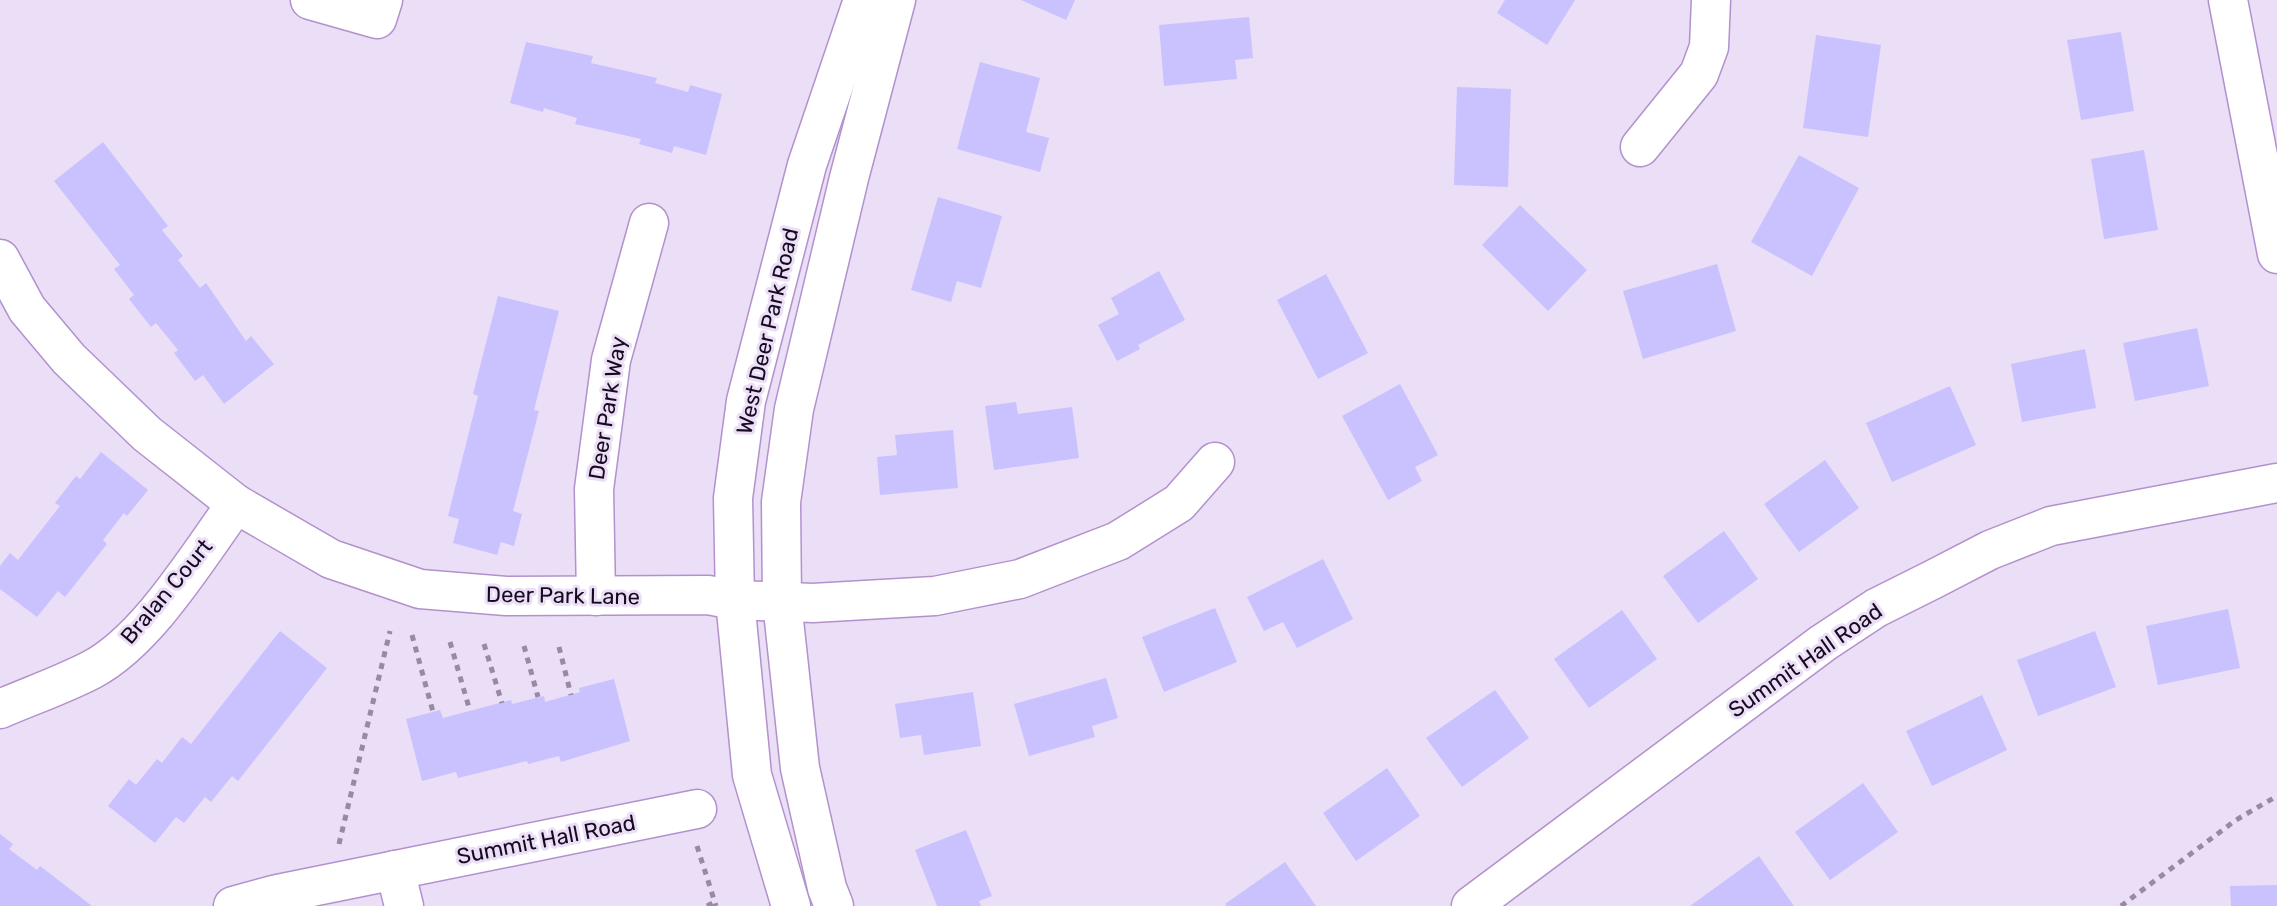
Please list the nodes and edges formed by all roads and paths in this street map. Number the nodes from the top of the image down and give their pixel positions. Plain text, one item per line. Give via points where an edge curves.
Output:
1 (310, 0) edge
2 (863, 0) edge
3 (896, 0) edge
4 (1711, 0) edge
5 (2228, 0) edge
6 (380, 10) edge
7 (1640, 147) dead end
8 (649, 223) dead end
9 (2277, 254) edge
10 (0, 259) edge
11 (1215, 462) dead end
12 (2277, 483) edge
13 (236, 504) junction
14 (596, 596) junction
15 (735, 600) junction
16 (782, 602) junction
17 (390, 631) dead end
18 (412, 635) dead end
19 (450, 642) dead end
20 (484, 644) dead end
21 (524, 646) dead end
22 (559, 647) dead end
23 (571, 695) dead end
24 (538, 697) dead end
25 (502, 703) dead end
26 (0, 709) edge
27 (470, 711) dead end
28 (433, 712) dead end
29 (2277, 796) edge
30 (692, 810) joint
31 (395, 870) junction
32 (329, 883) junction
33 (716, 904) edge
34 (233, 906) edge
35 (404, 906) edge
36 (707, 906) edge
37 (791, 906) edge
38 (834, 906) edge
39 (1471, 906) edge
40 (2121, 906) edge

1 - 6 street
2 - 15 street, West Deer Park Road via 807,165 746,401 733,498
3 - 16 street, West Deer Park Road via 794,409 781,502
4 - 7 street via 1709,47 1699,74
5 - 9 street
8 - 14 street, Deer Park Way via 611,360 594,489
10 - 13 street, Deer Park Lane via 27,309 69,359 147,434
11 - 16 street, Deer Park Lane via 1179,503 1118,541 1020,579 935,596
12 - 39 street, Summit Hall Road via 2051,526 1990,550 1876,608
13 - 14 street, Deer Park Lane via 331,559 420,589
13 - 26 street, Bralan Court via 133,638 93,669
14 - 15 street, Deer Park Lane via 708,595
15 - 16 street, Deer Park Lane
15 - 37 street, West Deer Park Road via 752,775
16 - 38 street, West Deer Park Road via 800,768
17 - 32 path
18 - 28 path
19 - 27 path
20 - 25 path
21 - 24 path
22 - 23 path
29 - 40 path via 2236,820
30 - 31 street, Summit Hall Road
30 - 33 path
31 - 32 street, Summit Hall Road
31 - 35 street
32 - 34 street, Summit Hall Road
33 - 36 path

